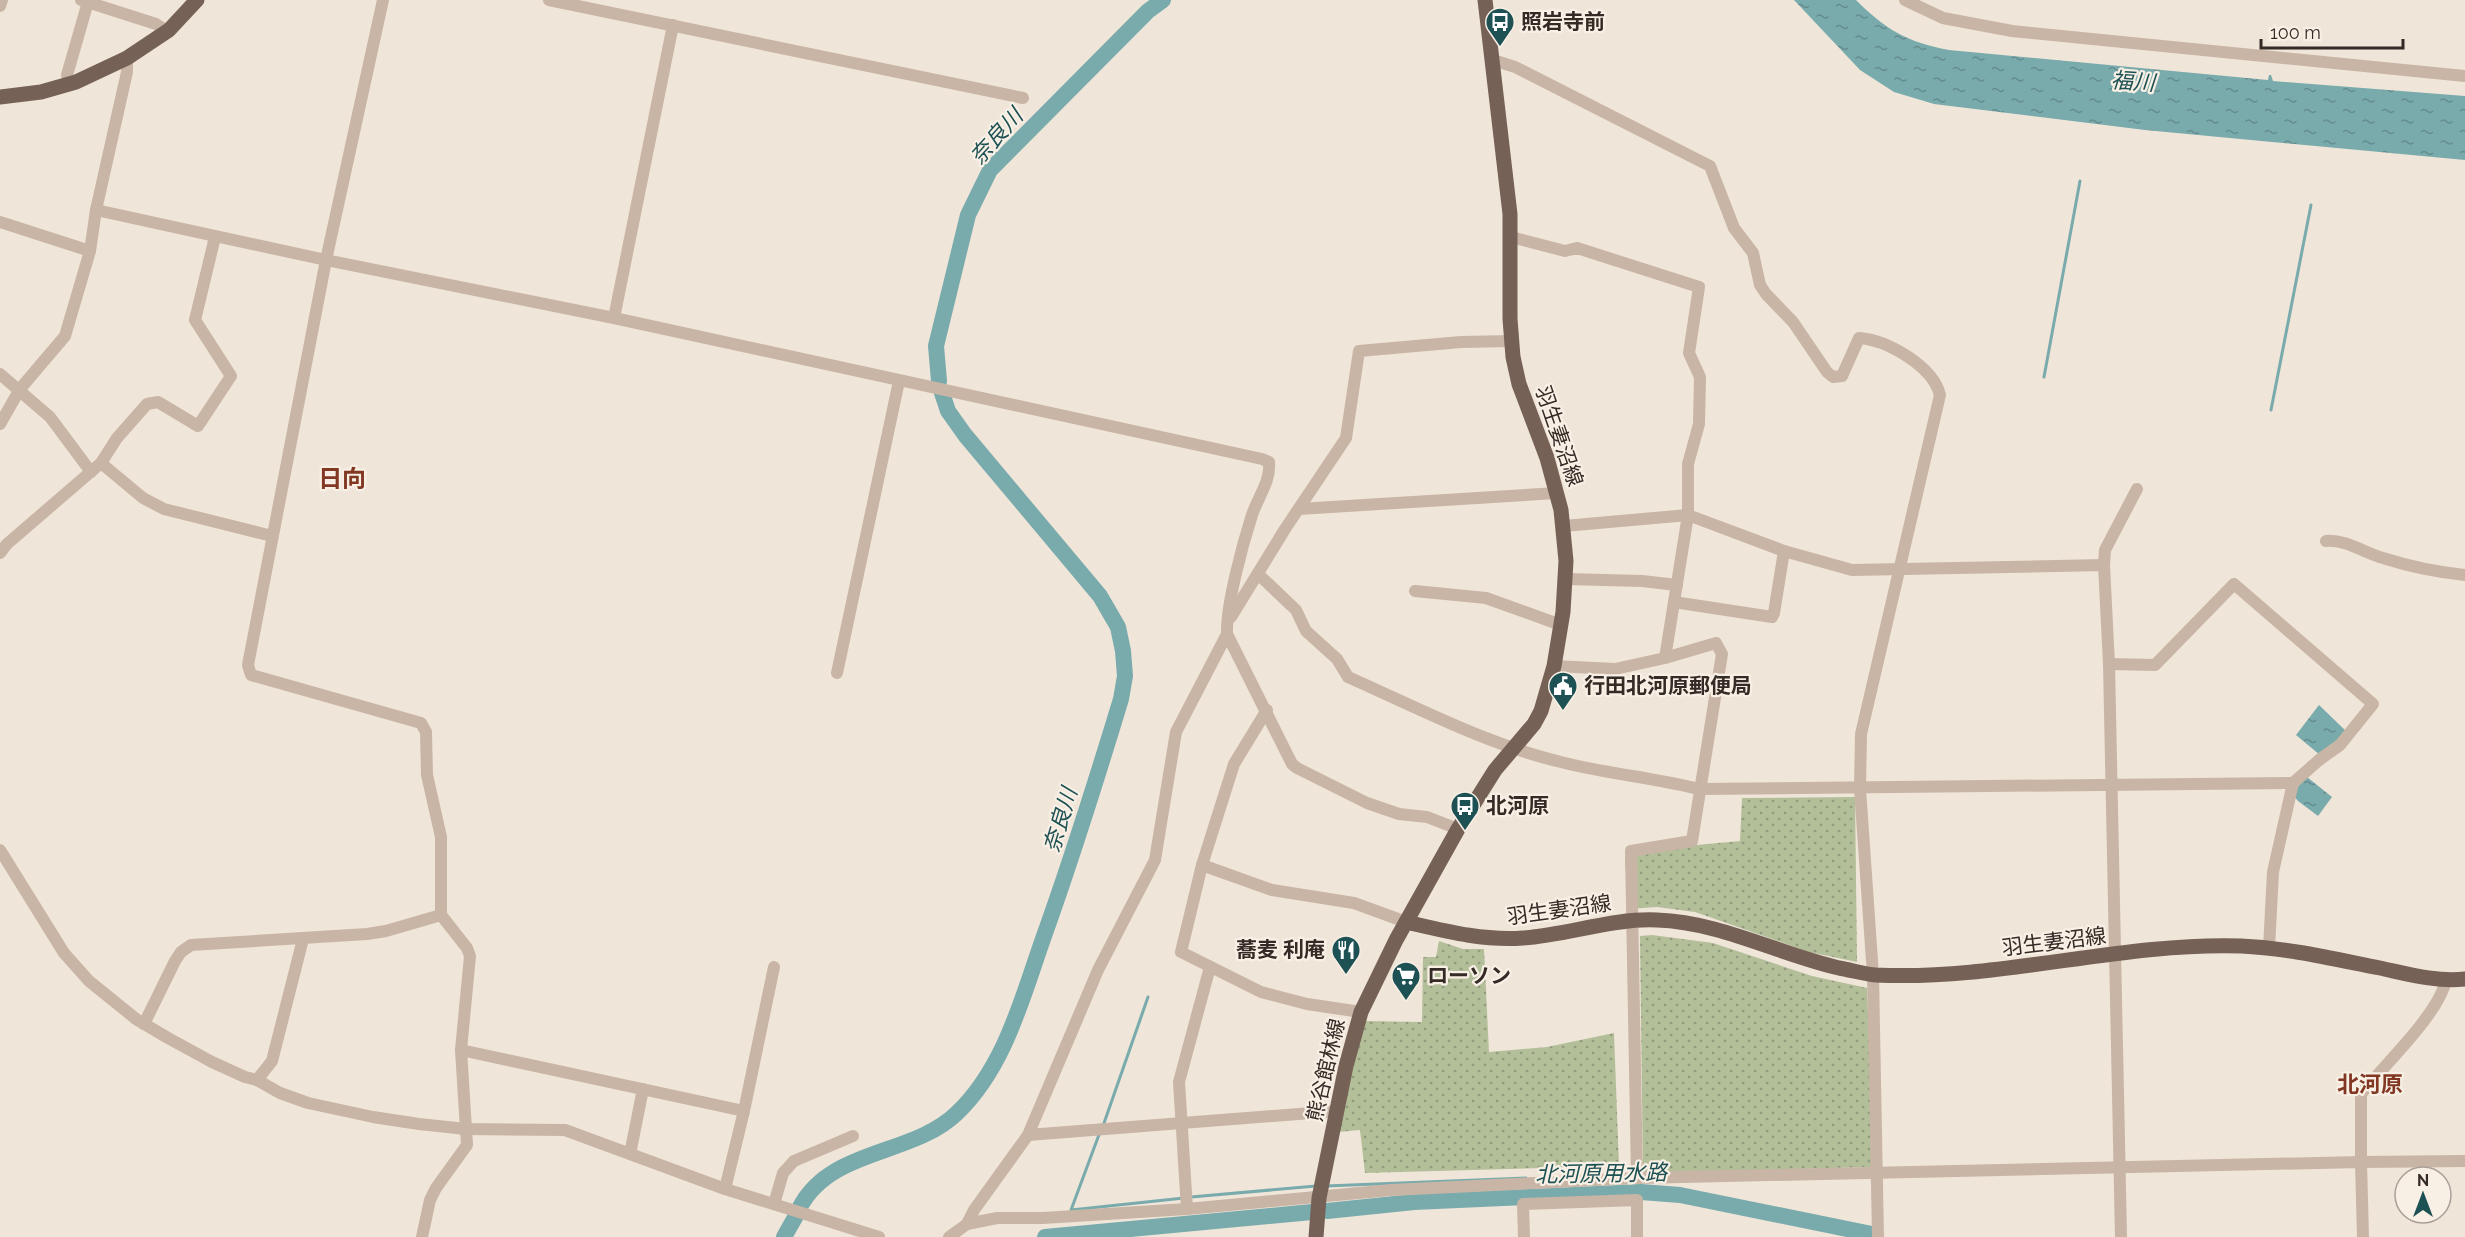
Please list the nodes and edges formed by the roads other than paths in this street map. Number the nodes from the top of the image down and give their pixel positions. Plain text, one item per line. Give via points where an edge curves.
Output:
1 (2, 0) edge
2 (197, 0) edge
3 (383, 0) edge
4 (549, 0) edge
5 (1485, 0) edge
6 (1905, 0) edge
7 (85, 1) edge
8 (0, 6) edge
9 (672, 25) junction
10 (167, 31) junction
11 (127, 58) junction
12 (1493, 60) junction
13 (2465, 76) edge
14 (72, 83) junction
15 (0, 97) edge
16 (1023, 98) dead end
17 (96, 210) junction
18 (0, 222) edge
19 (215, 237) junction
20 (1511, 237) junction
21 (90, 251) junction
22 (326, 260) junction
23 (614, 318) junction
24 (1512, 342) junction
25 (0, 374) edge
26 (898, 381) junction
27 (20, 389) junction
28 (0, 424) edge
29 (101, 463) junction
30 (91, 472) junction
31 (2138, 489) dead end
32 (1557, 493) junction
33 (1299, 509) junction
34 (1688, 515) junction
35 (1564, 526) junction
36 (272, 536) junction
37 (2326, 541) dead end
38 (1784, 551) junction
39 (0, 553) edge
40 (2104, 565) junction
41 (1899, 570) junction
42 (1258, 574) junction
43 (2465, 574) edge
44 (1566, 579) junction
45 (1677, 585) junction
46 (1415, 591) dead end
47 (1674, 602) junction
48 (1561, 625) junction
49 (1227, 628) junction
50 (1665, 658) junction
51 (2109, 664) junction
52 (1554, 666) junction
53 (837, 673) dead end
54 (1267, 710) junction
55 (1514, 747) junction
56 (2293, 783) junction
57 (2112, 786) junction
58 (1700, 789) junction
59 (1860, 789) junction
60 (1458, 830) junction
61 (0, 850) edge
62 (1202, 865) junction
63 (441, 915) junction
64 (1631, 921) junction
65 (1406, 922) junction
66 (303, 939) junction
67 (2269, 948) junction
68 (2115, 956) junction
69 (774, 967) dead end
70 (1210, 967) junction
71 (1873, 975) junction
72 (2465, 979) edge
73 (2446, 980) junction
74 (1361, 1012) junction
75 (144, 1024) junction
76 (461, 1050) junction
77 (257, 1080) junction
78 (643, 1089) junction
79 (744, 1111) junction
80 (1337, 1111) junction
81 (1180, 1124) junction
82 (466, 1129) junction
83 (1028, 1135) junction
84 (853, 1136) dead end
85 (630, 1154) junction
86 (2465, 1161) edge
87 (2361, 1162) junction
88 (2120, 1169) junction
89 (1877, 1174) junction
90 (1637, 1178) junction
91 (725, 1189) junction
92 (1319, 1200) junction
93 (777, 1205) junction
94 (1187, 1209) junction
95 (967, 1224) junction
96 (422, 1237) edge
97 (879, 1237) edge
98 (949, 1237) edge
99 (1316, 1237) edge
100 (1524, 1237) edge
101 (1637, 1237) edge
102 (1878, 1237) edge
103 (2121, 1237) edge
104 (2363, 1237) edge

1 - 8 street
2 - 10 main road
3 - 22 street
4 - 9 street
5 - 12 main road, 羽生妻沼線
6 - 13 street via 1943,18 2012,31
7 - 10 street
7 - 14 street via 68,75
9 - 16 street
9 - 23 street
10 - 11 main road
11 - 14 main road
11 - 17 street
12 - 20 main road, 羽生妻沼線
12 - 41 street via 1515,67 1710,165 1734,228 1753,253 1760,285 1833,377 1842,376 1859,339 1873,339 1926,370 1940,394
14 - 15 main road
17 - 19 street
17 - 21 street
18 - 21 street
19 - 22 street
19 - 29 street via 195,320 231,376 198,426 158,402 147,404
20 - 24 main road, 羽生妻沼線
20 - 34 street via 1565,251 1576,248 1699,287 1689,353 1700,377 1699,424 1688,464
21 - 27 street via 65,336
22 - 23 street
22 - 36 street
23 - 26 street
24 - 32 main road, 羽生妻沼線 via 1519,384
24 - 33 street via 1359,351 1346,438
25 - 27 street
26 - 49 street via 1269,462 1270,473 1252,514
26 - 53 street
27 - 28 street
27 - 30 street via 50,417
29 - 30 street
29 - 36 street via 143,498 164,509
30 - 39 street
31 - 40 street via 2105,550
32 - 33 street
32 - 35 main road, 羽生妻沼線
33 - 42 street
34 - 35 street
34 - 38 street
34 - 45 street
35 - 44 main road, 羽生妻沼線
36 - 63 street via 248,671 421,723 426,732 427,775 441,837
37 - 43 street via 2340,542 2424,571
38 - 41 street via 1852,570
38 - 47 street via 1772,617
40 - 41 street
40 - 51 street
41 - 59 street via 1861,734
42 - 49 street
42 - 55 street via 1296,610 1306,631 1337,659 1348,677
44 - 45 street
44 - 48 main road, 羽生妻沼線
45 - 47 street
46 - 48 street via 1486,598
47 - 50 street
48 - 52 main road, 羽生妻沼線
49 - 54 street
49 - 83 street via 1176,732 1155,860 1098,970
50 - 52 street via 1615,669
50 - 58 street via 1716,643 1722,654
51 - 56 street via 2155,665 2234,584 2373,704 2340,745
51 - 57 street
52 - 55 main road, 羽生妻沼線 via 1534,724
54 - 60 street via 1297,768 1367,803 1399,814 1427,817
54 - 62 street via 1234,764
55 - 58 street via 1564,763
55 - 60 main road, 羽生妻沼線
56 - 57 street
56 - 67 street via 2273,872
57 - 59 street
57 - 68 street
58 - 59 street
58 - 64 street via 1692,841 1631,851
59 - 71 street
60 - 65 main road, 羽生妻沼線
61 - 75 street via 64,952 89,981
62 - 65 street via 1272,890 1354,903
62 - 70 street via 1181,952
63 - 66 street via 386,931
63 - 76 street via 470,956
64 - 65 main road, 羽生妻沼線 via 1504,939 1471,937
64 - 71 main road, 羽生妻沼線 via 1701,926 1814,962
64 - 90 street
65 - 74 main road, 熊谷館林線
66 - 75 street via 186,947
66 - 77 street via 272,1061
67 - 68 main road, 羽生妻沼線 via 2203,947
67 - 73 main road, 羽生妻沼線
68 - 71 main road, 羽生妻沼線 via 1947,975
68 - 88 street
69 - 79 street
70 - 74 street via 1261,992
70 - 81 street via 1179,1082
71 - 89 street
72 - 73 main road, 羽生妻沼線
73 - 87 street via 2436,1003 2361,1094
74 - 80 main road, 熊谷館林線
75 - 77 street via 212,1062
76 - 78 street
76 - 82 street
77 - 82 street via 308,1103 373,1117
78 - 79 street
78 - 85 street
79 - 91 street
80 - 81 street
80 - 92 main road, 熊谷館林線
81 - 83 street
81 - 94 street
82 - 85 street via 565,1130
82 - 96 street via 467,1145 430,1200
83 - 95 street
84 - 93 street via 794,1161 783,1173
85 - 91 street
86 - 87 street
87 - 88 street
87 - 104 street
88 - 89 street
88 - 103 street
89 - 90 street
89 - 102 street
90 - 92 street via 1391,1190
91 - 93 street
92 - 94 street
92 - 99 main road, 熊谷館林線
93 - 97 street
94 - 95 street via 997,1218
95 - 98 street
100 - 101 street via 1523,1204 1637,1200

